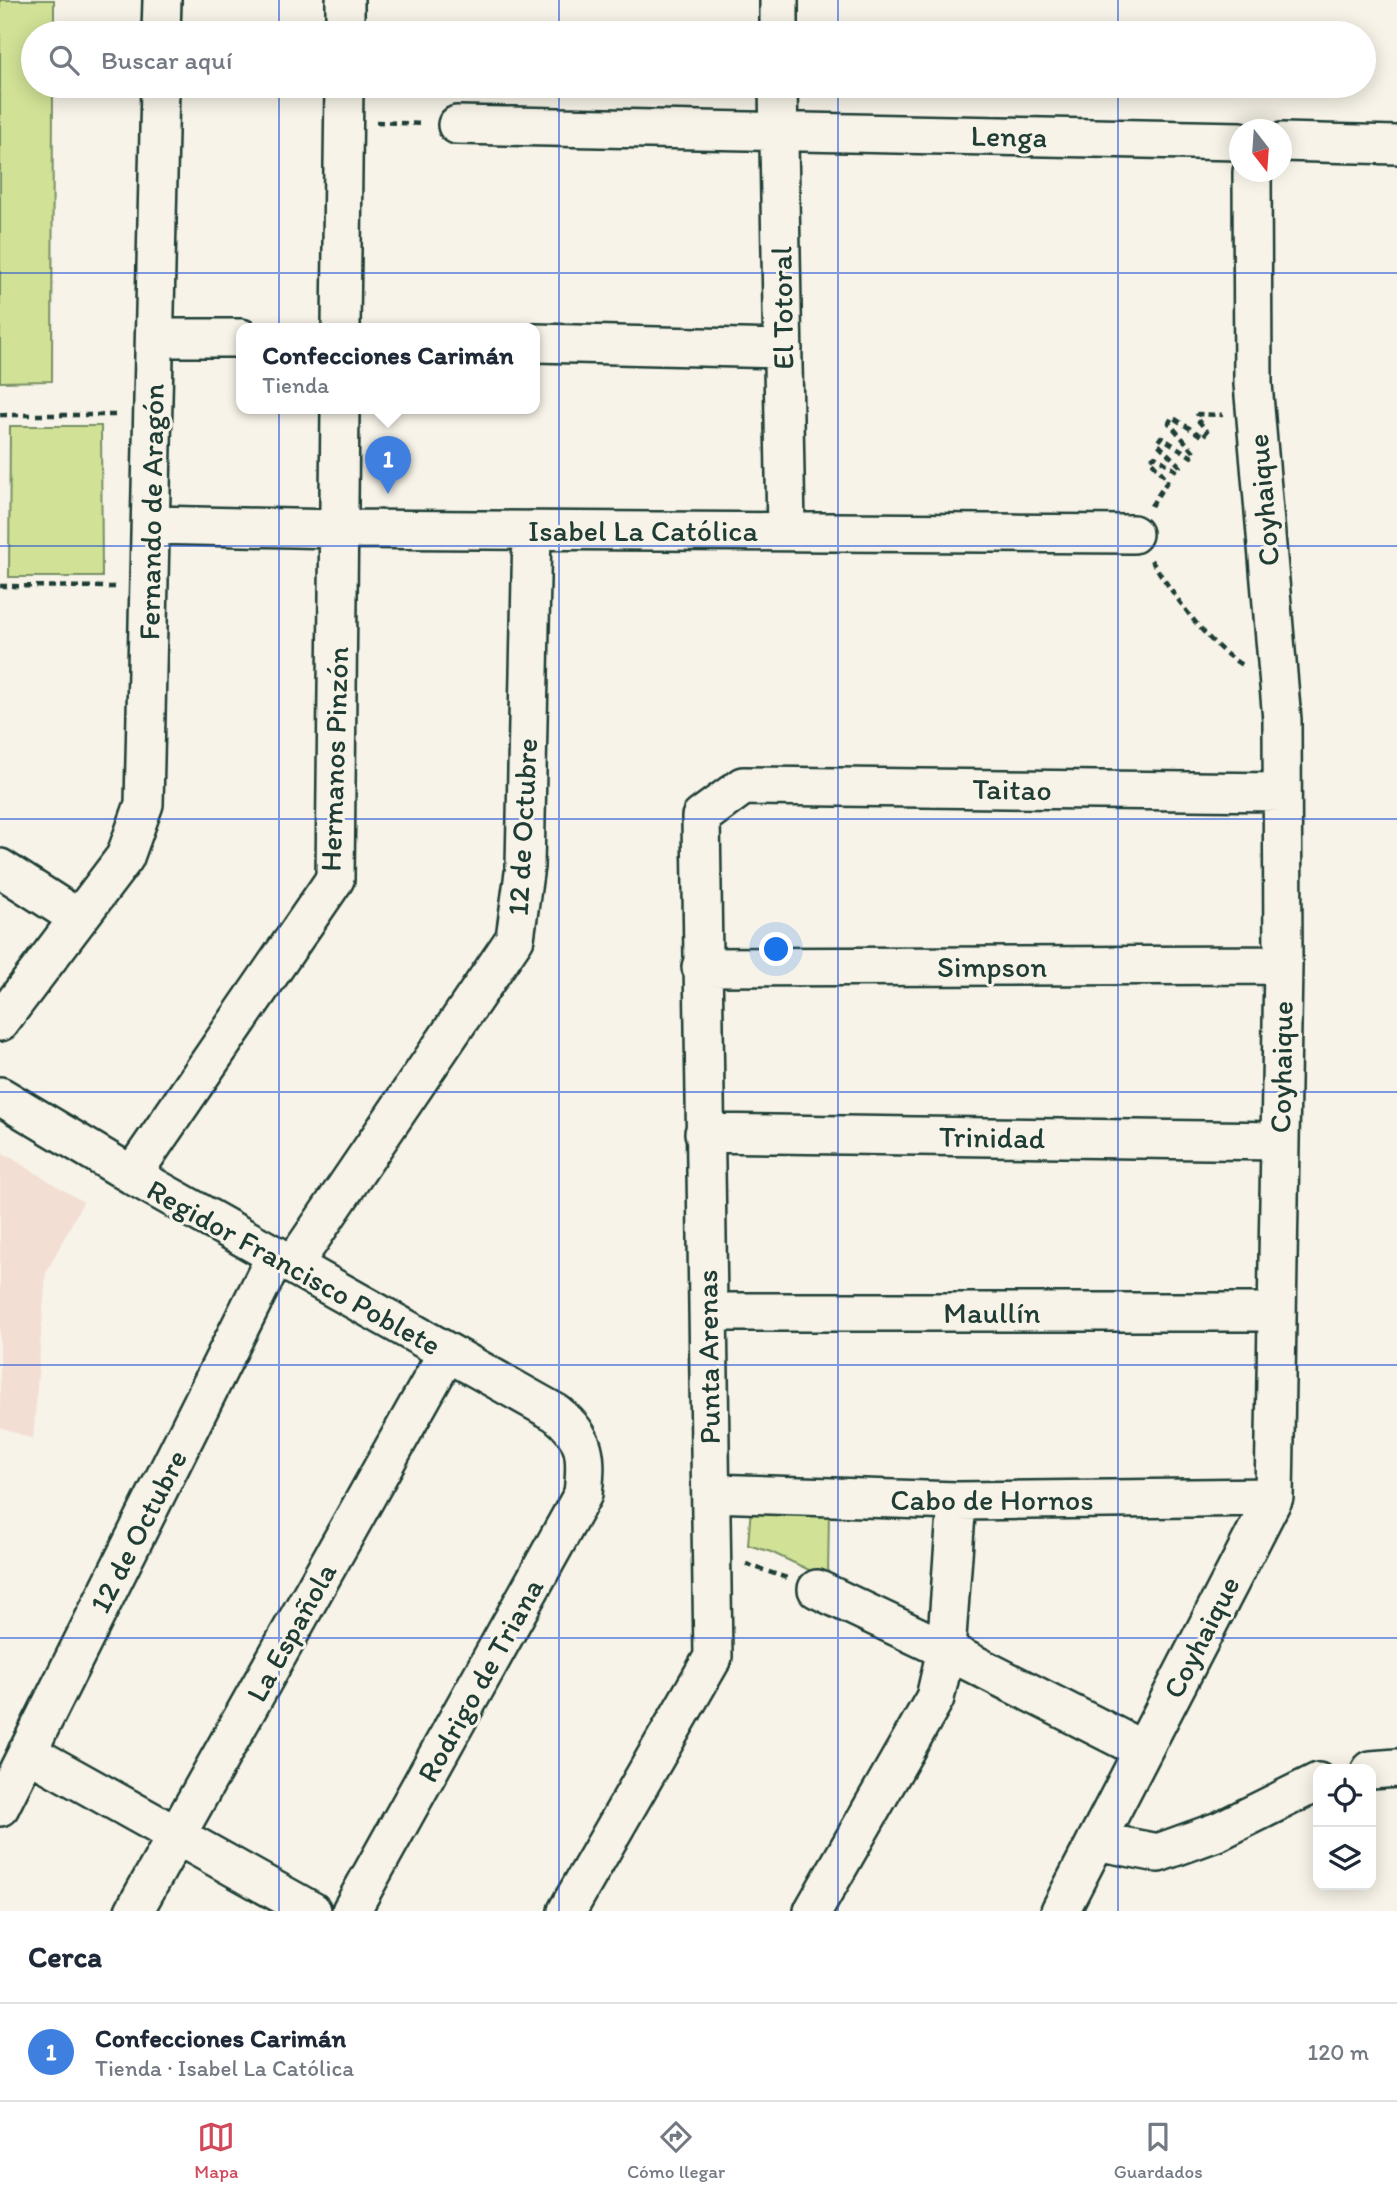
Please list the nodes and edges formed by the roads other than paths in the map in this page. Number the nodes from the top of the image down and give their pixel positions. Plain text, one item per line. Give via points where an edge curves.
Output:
1 (162, 0) edge
2 (345, 0) edge
3 (779, 0) edge
4 (161, 21) edge
5 (345, 21) edge
6 (779, 21) edge
7 (160, 98) edge
8 (344, 98) edge
9 (778, 98) edge
10 (457, 125) road end
11 (778, 131) junction
12 (1229, 141) edge
13 (1292, 142) edge
14 (1397, 145) edge
15 (1252, 182) edge
16 (341, 323) edge
17 (155, 338) junction
18 (236, 338) edge
19 (540, 342) edge
20 (783, 348) junction
21 (340, 414) edge
22 (152, 525) junction
23 (338, 529) junction
24 (532, 530) junction
25 (786, 530) junction
26 (1133, 534) road end
27 (743, 786) joint
28 (1280, 792) junction
29 (0, 868) edge
30 (78, 918) junction
31 (1283, 965) junction
32 (701, 967) junction
33 (0, 1022) edge
34 (0, 1096) edge
35 (704, 1133) junction
36 (1280, 1141) junction
37 (132, 1175) junction
38 (284, 1260) junction
39 (708, 1312) junction
40 (1276, 1312) junction
41 (447, 1353) junction
42 (581, 1443) joint
43 (711, 1493) junction
44 (1274, 1497) junction
45 (957, 1501) junction
46 (817, 1589) road end
47 (946, 1650) junction
48 (1143, 1750) junction
49 (27, 1752) junction
50 (1397, 1768) edge
51 (1376, 1769) edge
52 (1313, 1784) edge
53 (0, 1807) edge
54 (176, 1837) junction
55 (1096, 1841) junction
56 (134, 1911) edge
57 (312, 1911) edge
58 (351, 1911) edge
59 (567, 1911) edge
60 (813, 1911) edge
61 (1060, 1911) edge

1 - 4 street
2 - 5 street
3 - 6 street
7 - 17 street, Fernando de Aragón
8 - 16 street
9 - 11 street, El Totoral
10 - 11 street, Lenga
11 - 12 street, Lenga
11 - 20 street, El Totoral
13 - 14 street
15 - 28 street, Coyhaique via 1253,384 1282,720
17 - 18 street
17 - 22 street, Fernando de Aragón
19 - 20 street
20 - 25 street, El Totoral
21 - 23 street, Hermanos Pinzón
22 - 23 street, Isabel La Católica
22 - 30 street, Fernando de Aragón via 144,804 125,857
23 - 24 street, Isabel La Católica
23 - 37 street, Hermanos Pinzón via 335,879
24 - 25 street, Isabel La Católica
24 - 38 street, 12 de Octubre via 525,866 515,938
25 - 26 street, Isabel La Católica
27 - 28 street, Taitao
27 - 32 street, Punta Arenas via 701,817
28 - 31 street, Coyhaique
29 - 30 street
30 - 33 street, Fernando de Aragón
31 - 32 street, Simpson
31 - 36 street, Coyhaique
32 - 35 street, Punta Arenas
34 - 37 street, Regidor Francisco Poblete
35 - 36 street, Trinidad
35 - 39 street, Punta Arenas
36 - 40 street, Coyhaique
37 - 38 street, Regidor Francisco Poblete
38 - 41 street, Regidor Francisco Poblete
38 - 49 street, 12 de Octubre
39 - 40 street, Maullín
39 - 43 street, Punta Arenas
40 - 44 street, Coyhaique
41 - 42 street, Regidor Francisco Poblete via 556,1413 574,1427
41 - 54 street, La Española
42 - 58 street, Rodrigo de Triana via 586,1465 583,1494
43 - 45 street, Cabo de Hornos
43 - 59 street, Punta Arenas via 713,1657
44 - 45 street, Cabo de Hornos
44 - 48 street, Coyhaique
45 - 47 street
46 - 47 street
47 - 48 street
47 - 60 street via 935,1698
48 - 55 street, Coyhaique
49 - 53 street, 12 de Octubre
49 - 54 street
50 - 51 street
52 - 55 street via 1219,1831 1158,1853
54 - 56 street, La Española
54 - 57 street
55 - 61 street, Coyhaique

